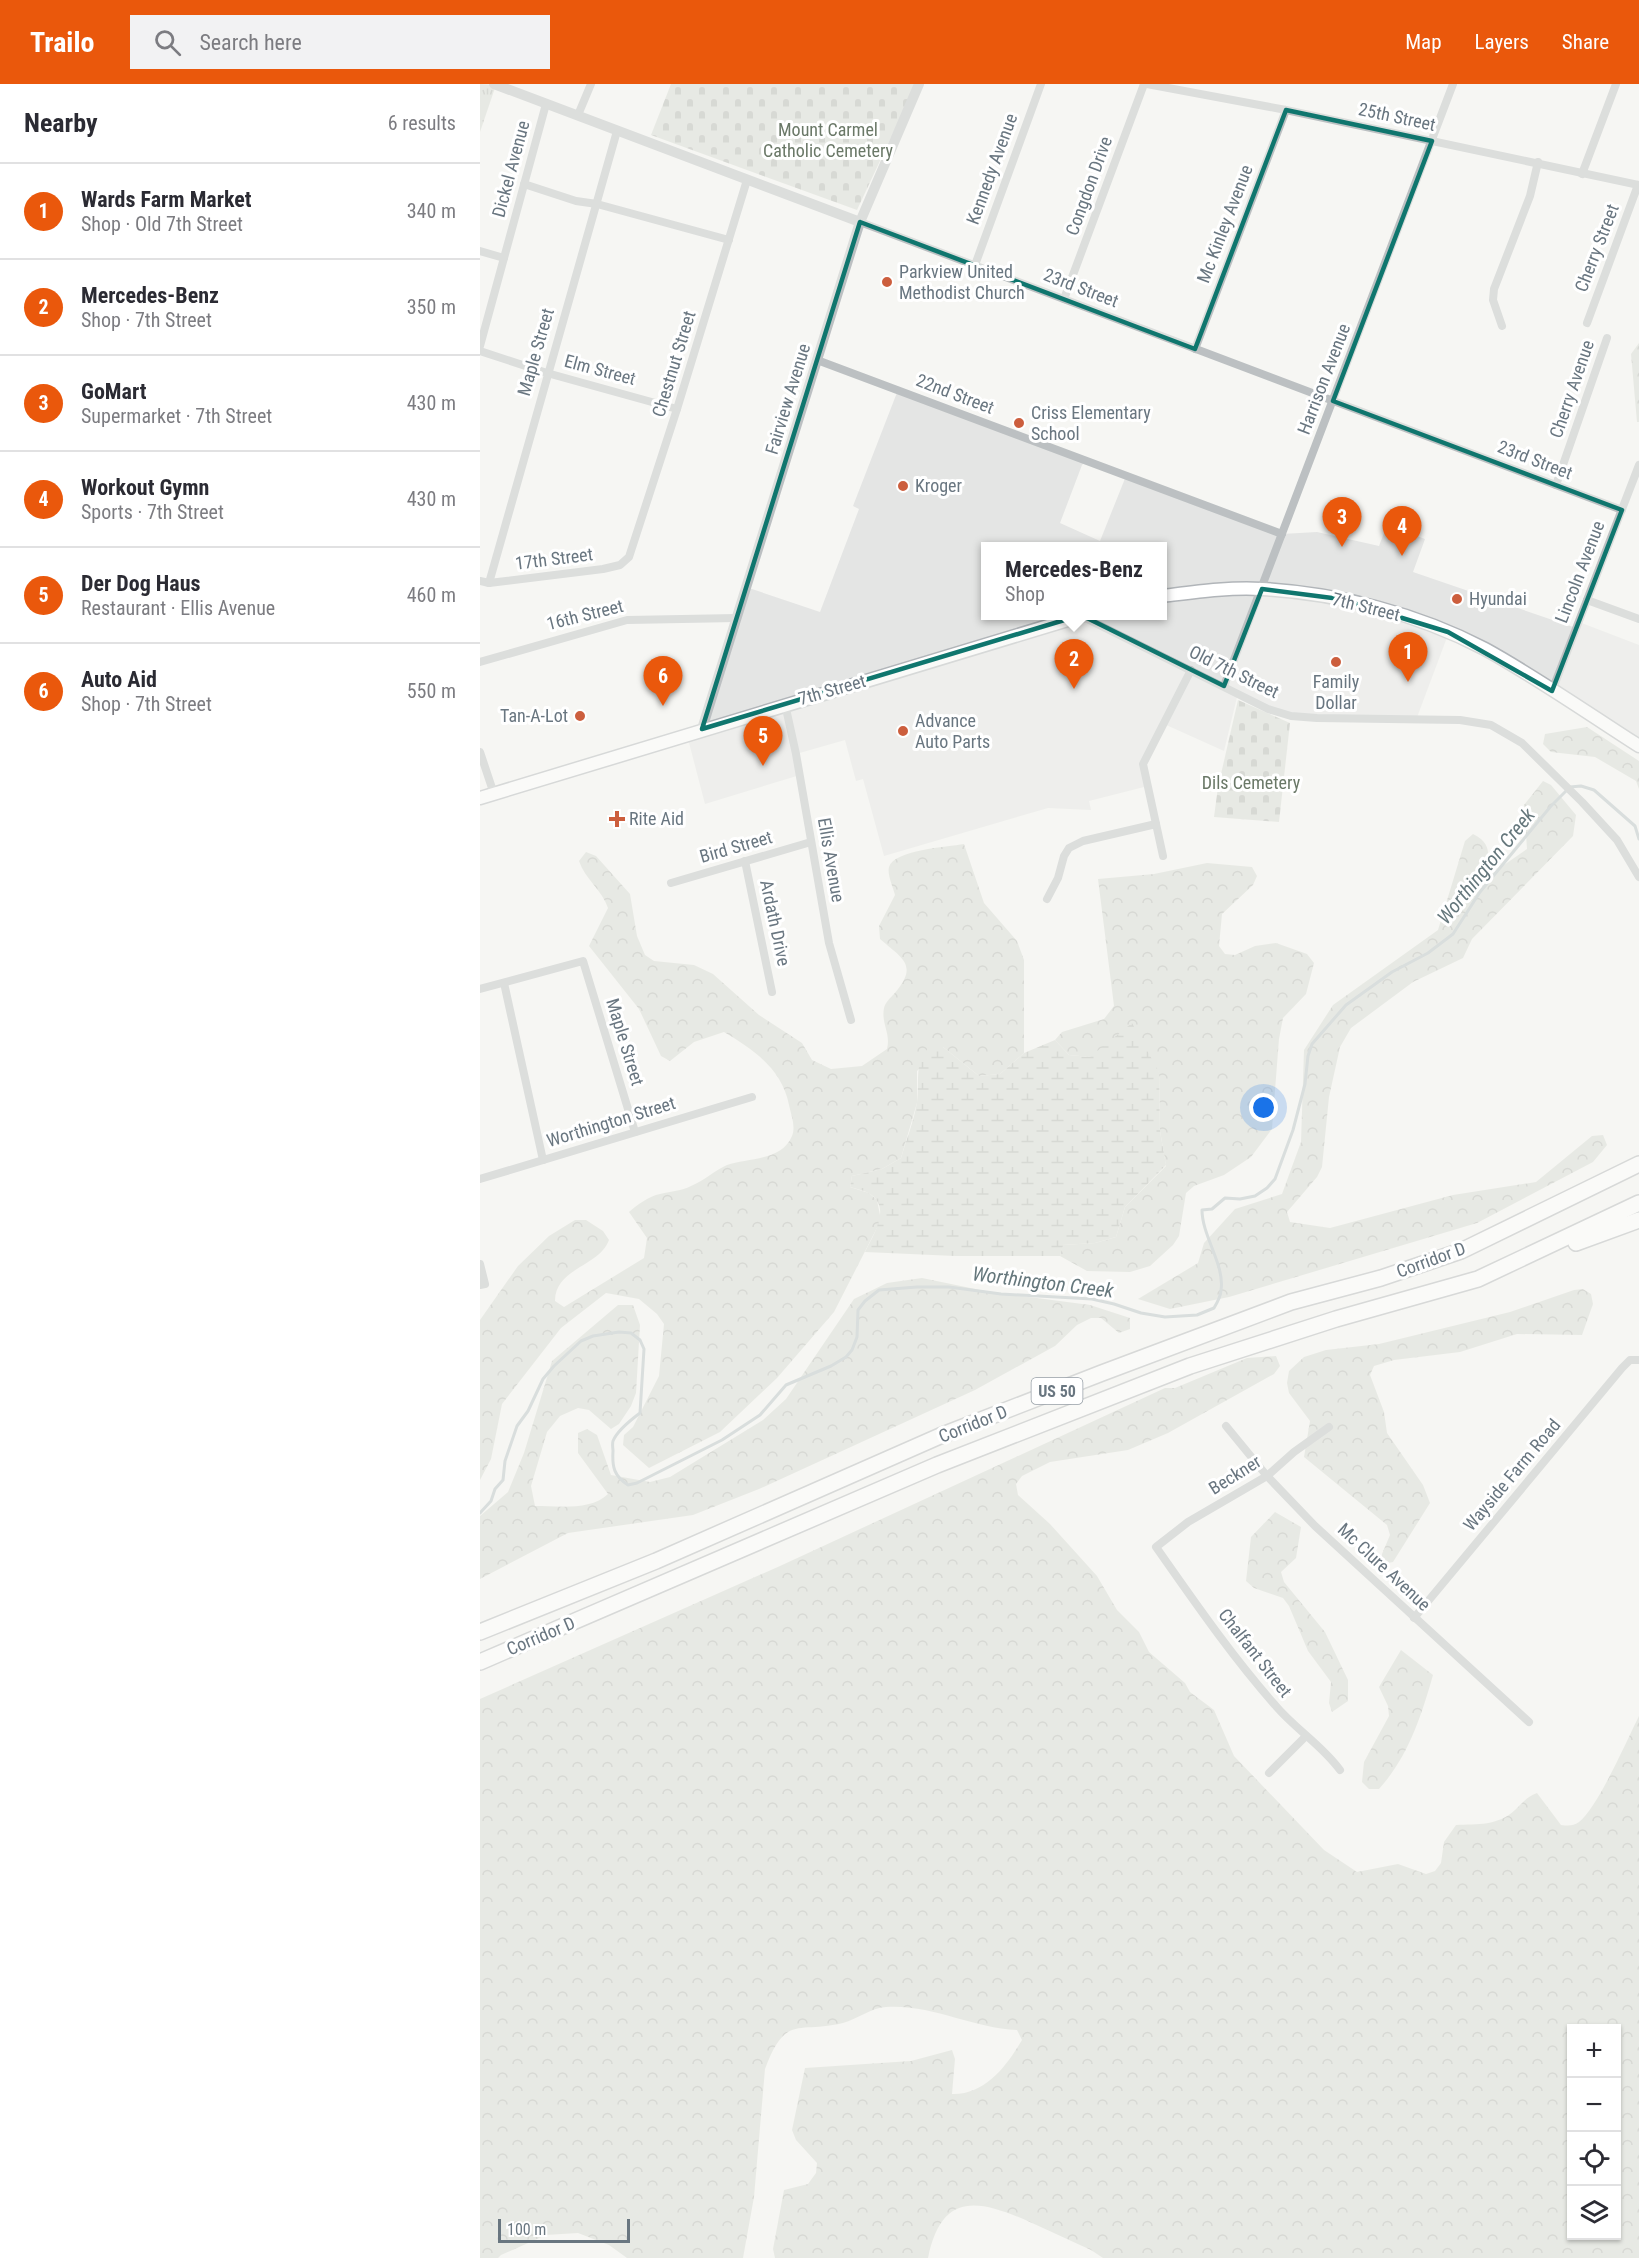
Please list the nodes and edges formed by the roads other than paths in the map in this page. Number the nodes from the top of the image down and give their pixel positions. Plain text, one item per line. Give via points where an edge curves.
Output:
1 (494, 84) edge
2 (591, 84) edge
3 (919, 84) edge
4 (1041, 84) edge
5 (1146, 84) edge
6 (1453, 84) edge
7 (1616, 84) edge
8 (546, 104) junction
9 (1286, 110) junction
10 (578, 115) junction
11 (617, 131) junction
12 (1432, 141) junction
13 (1538, 162) junction
14 (1582, 174) junction
15 (747, 180) junction
16 (524, 184) junction
17 (1639, 185) edge
18 (597, 204) junction
19 (861, 222) junction
20 (729, 240) junction
21 (480, 251) edge
22 (504, 258) junction
23 (975, 265) junction
24 (1064, 299) junction
25 (1587, 322) dead end
26 (1502, 326) dead end
27 (1607, 338) dead end
28 (480, 346) edge
29 (1195, 349) junction
30 (480, 351) edge
31 (817, 360) junction
32 (547, 373) junction
33 (1333, 401) junction
34 (677, 409) junction
35 (1639, 465) edge
36 (1556, 485) junction
37 (1622, 510) junction
38 (1282, 534) junction
39 (629, 557) joint
40 (484, 582) edge
41 (1262, 589) junction
42 (1167, 595) edge
43 (1587, 600) junction
44 (737, 618) junction
45 (1639, 619) edge
46 (1064, 620) edge
47 (1091, 620) edge
48 (480, 662) edge
49 (1191, 670) junction
50 (1224, 686) junction
51 (1552, 691) junction
52 (785, 704) junction
53 (702, 729) junction
54 (1639, 746) edge
55 (480, 752) edge
56 (494, 794) junction
57 (480, 798) edge
58 (1156, 824) junction
59 (811, 842) junction
60 (1163, 856) dead end
61 (745, 861) junction
62 (1639, 877) edge
63 (671, 884) dead end
64 (1047, 899) dead end
65 (504, 983) junction
66 (480, 989) edge
67 (772, 992) dead end
68 (851, 1020) dead end
69 (752, 1097) dead end
70 (635, 1132) junction
71 (1639, 1155) edge
72 (543, 1160) junction
73 (1639, 1164) edge
74 (480, 1179) edge
75 (1572, 1197) junction
76 (1639, 1203) edge
77 (1639, 1220) edge
78 (480, 1264) edge
79 (1478, 1279) junction
80 (483, 1284) edge
81 (1639, 1360) edge
82 (1226, 1426) dead end
83 (1329, 1427) dead end
84 (1267, 1476) junction
85 (1156, 1546) joint
86 (1414, 1618) junction
87 (480, 1632) edge
88 (480, 1662) edge
89 (1529, 1722) dead end
90 (1306, 1736) junction
91 (1340, 1770) dead end
92 (1269, 1773) dead end

1 - 8 street, 23rd Street
2 - 10 street
3 - 19 street, Fairview Avenue
4 - 23 street, Kennedy Avenue
5 - 9 street, 25th Street
5 - 24 street, Congdon Drive
6 - 12 street, Harrison Avenue
7 - 14 street
8 - 10 street, 23rd Street
8 - 16 street, Dickel Avenue
9 - 12 street, 25th Street
9 - 29 street, Mc Kinley Avenue
10 - 11 street, 23rd Street
11 - 15 street, 23rd Street
11 - 18 street, Maple Street
12 - 13 street, 25th Street
12 - 33 street, Harrison Avenue
13 - 14 street, 25th Street
13 - 26 street via 1530,196 1494,289 1493,300
14 - 17 street, 25th Street
15 - 19 street, 23rd Street
15 - 20 street, Chestnut Street
16 - 18 street
16 - 22 street, Dickel Avenue
17 - 25 street, Cherry Street
18 - 20 street
18 - 32 street, Maple Street
19 - 23 street, 23rd Street
19 - 31 street, Fairview Avenue
20 - 34 street, Chestnut Street
21 - 22 street
22 - 28 street, Dickel Avenue
23 - 24 street, 23rd Street
24 - 29 street, 23rd Street
27 - 36 street, Cherry Avenue
29 - 33 street, 23rd Street
30 - 32 street, Elm Street
31 - 38 street, 22nd Street
31 - 44 street, Fairview Avenue
32 - 34 street, Elm Street
32 - 40 street, Maple Street
33 - 36 street, 23rd Street
33 - 38 street, Harrison Avenue
34 - 39 street, Chestnut Street
35 - 37 street, Lincoln Avenue
36 - 37 street, 23rd Street
37 - 43 street, Lincoln Avenue
38 - 41 street, Harrison Avenue
39 - 40 street, 17th Street via 620,565 564,575
41 - 42 main road, 7th Street
41 - 50 street, Harrison Avenue
41 - 51 main road, 7th Street via 1340,599 1448,632 1486,650
43 - 45 street
43 - 51 street, Lincoln Avenue
44 - 48 street, 16th Street via 627,620
44 - 53 street, Fairview Avenue
46 - 52 main road, 7th Street
47 - 49 street, Old 7th Street
49 - 50 street, Old 7th Street
49 - 58 street via 1143,764
50 - 62 street, Old 7th Street via 1291,716 1460,720 1491,725 1522,743 1582,802 1617,840
51 - 54 main road, 7th Street
52 - 53 main road, 7th Street
52 - 59 street, Ellis Avenue
53 - 56 main road, 7th Street
55 - 56 street
56 - 57 main road, 7th Street
58 - 60 street
58 - 64 street via 1083,841 1070,848
59 - 61 street, Bird Street
59 - 68 street, Ellis Avenue via 829,943
61 - 63 street, Bird Street
61 - 67 street, Ardath Drive
65 - 66 street
65 - 70 street, Maple Street via 583,961
65 - 72 street
69 - 70 street, Worthington Street
70 - 72 street, Worthington Street
71 - 75 highway
72 - 74 street, Worthington Street
73 - 75 highway, Corridor D / US 50
75 - 87 highway, Corridor D / US 50 via 1461,1251 1382,1278 1291,1302 940,1436 656,1561
76 - 79 highway, Corridor D / US 50
77 - 79 highway
78 - 80 street
79 - 88 highway, Corridor D / US 50 via 1336,1319 1179,1370 938,1465
81 - 86 street, Wayside Farm Road via 1630,1360 1622,1368
82 - 84 street, Mc Clure Avenue
83 - 84 street, Beckner
84 - 85 street, Beckner via 1188,1522
84 - 86 street, Mc Clure Avenue
85 - 90 street, Chalfant Street via 1220,1638 1276,1707
86 - 89 street, Mc Clure Avenue
90 - 91 street, Chalfant Street
90 - 92 street

